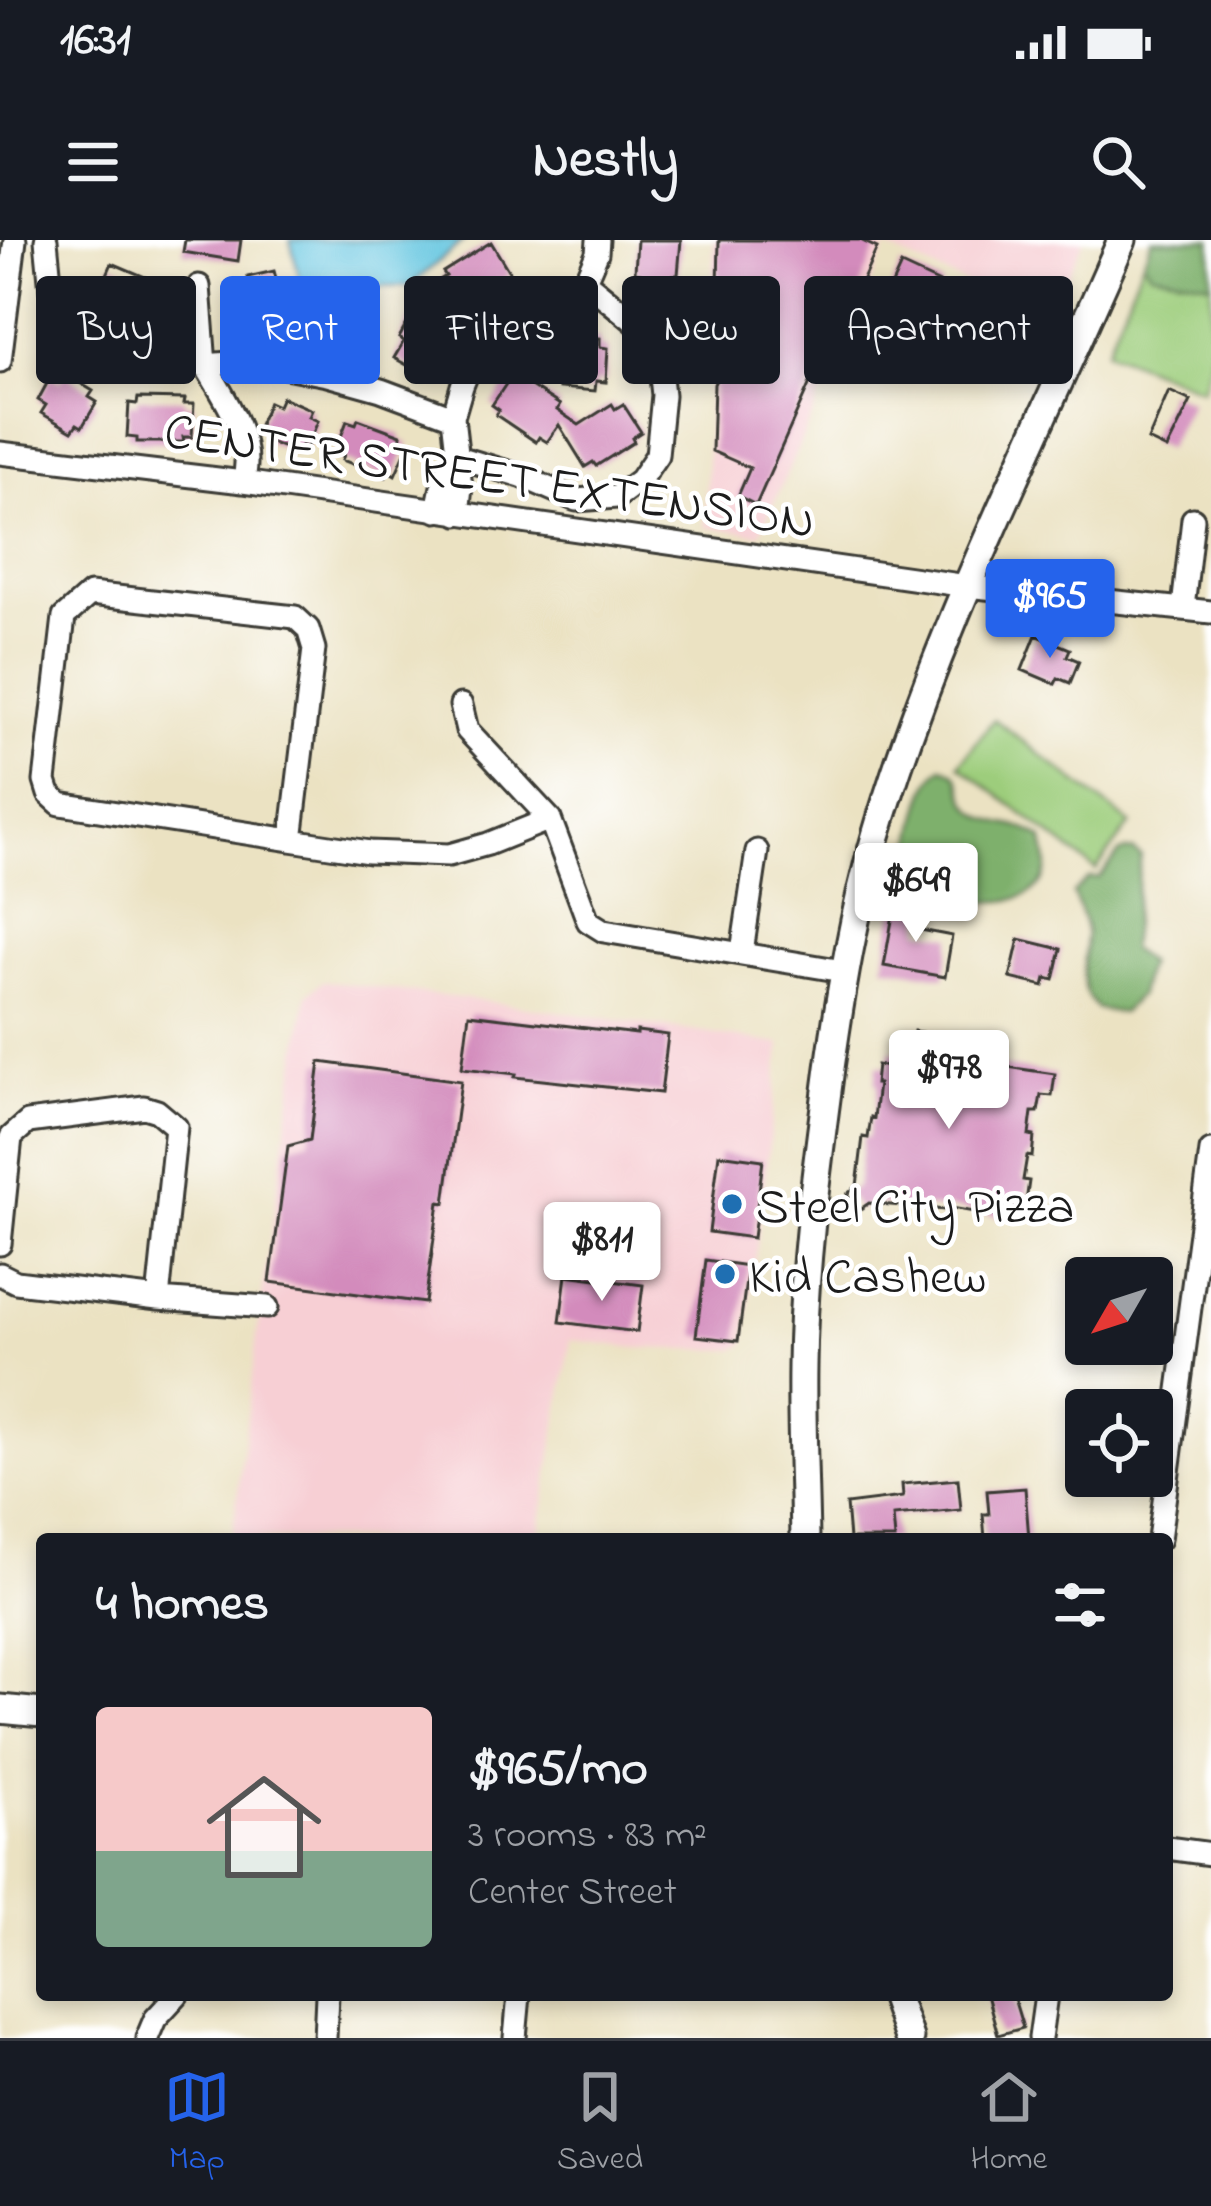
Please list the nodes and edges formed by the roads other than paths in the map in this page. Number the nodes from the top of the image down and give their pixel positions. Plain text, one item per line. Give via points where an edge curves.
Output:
1 (15, 240) edge
2 (46, 240) edge
3 (598, 240) edge
4 (1121, 240) edge
5 (587, 276) edge
6 (6, 282) edge
7 (199, 286) dead end
8 (598, 292) edge
9 (0, 362) edge
10 (205, 365) junction
11 (463, 384) edge
12 (453, 417) junction
13 (0, 453) edge
14 (458, 457) junction
15 (243, 482) junction
16 (447, 512) junction
17 (1193, 519) dead end
18 (968, 586) junction
19 (1183, 608) junction
20 (1211, 612) edge
21 (461, 705) dead end
22 (550, 820) junction
23 (290, 840) junction
24 (757, 850) dead end
25 (742, 952) junction
26 (844, 970) junction
27 (1211, 1151) edge
28 (0, 1244) edge
29 (0, 1274) edge
30 (158, 1299) junction
31 (267, 1307) dead end
32 (1200, 1309) edge
33 (805, 1533) edge
34 (1160, 1533) edge
35 (0, 1709) edge
36 (36, 1712) edge
37 (1173, 1849) edge
38 (1211, 1854) edge
39 (171, 2001) edge
40 (327, 2001) edge
41 (518, 2001) edge
42 (896, 2001) edge
43 (1045, 2001) edge
44 (147, 2038) edge
45 (325, 2038) edge
46 (515, 2038) edge
47 (909, 2038) edge
48 (1040, 2038) edge

1 - 6 street
2 - 10 street via 51,290 71,322 144,363
3 - 5 street
4 - 18 main road
6 - 9 street
7 - 10 street
8 - 14 street via 636,323 659,359 657,455 640,480 617,497 576,500
10 - 12 street via 254,362 327,375
10 - 15 street via 245,445
11 - 12 street
12 - 14 street
13 - 15 street, CENTER STREET EXTENSION
14 - 16 street via 446,475
15 - 16 street, CENTER STREET EXTENSION
16 - 18 street, CENTER STREET EXTENSION
17 - 19 street
18 - 19 street, CENTER STREET EXTENSION
18 - 26 main road via 876,836
19 - 20 street, CENTER STREET EXTENSION
21 - 22 street via 466,730
22 - 23 street via 449,855
22 - 25 street via 588,920 604,932
23 - 23 street via 60,804 49,794 64,617 76,604 104,594 295,617 308,629 314,649
24 - 25 street
25 - 26 street
26 - 33 main road via 812,1205 802,1363
27 - 32 street
28 - 30 street via 10,1137 28,1122 157,1111 176,1127
29 - 30 street
30 - 31 street
32 - 34 street
35 - 36 main road
37 - 38 street
39 - 44 street
40 - 45 street
41 - 46 street
42 - 47 main road
43 - 48 street

